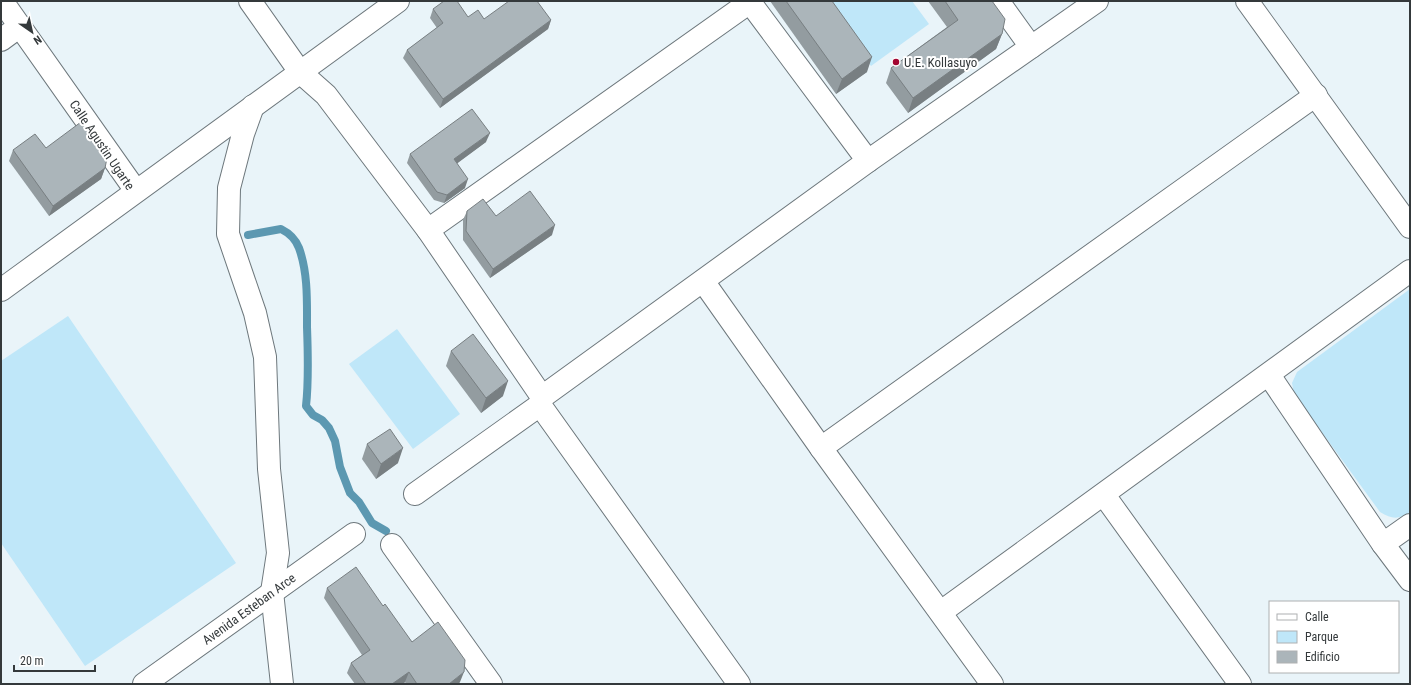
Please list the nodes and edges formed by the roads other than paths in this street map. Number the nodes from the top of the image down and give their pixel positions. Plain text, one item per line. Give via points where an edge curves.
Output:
1 (2, 1) edge
2 (250, 1) edge
3 (398, 1) edge
4 (998, 1) edge
5 (1097, 1) edge
6 (1247, 1) edge
7 (750, 2) edge
8 (20, 26) junction
9 (1, 40) edge
10 (1031, 47) junction
11 (300, 72) junction
12 (1316, 95) junction
13 (253, 106) junction
14 (868, 161) junction
15 (136, 191) junction
16 (1410, 226) edge
17 (428, 230) junction
18 (1410, 271) edge
19 (703, 280) junction
20 (1, 290) edge
21 (1269, 375) junction
22 (541, 401) junction
23 (821, 448) junction
24 (415, 494) dead end
25 (1104, 495) junction
26 (1410, 525) edge
27 (354, 534) dead end
28 (1383, 544) junction
29 (392, 545) dead end
30 (1410, 580) edge
31 (272, 592) junction
32 (941, 612) junction
33 (489, 683) edge
34 (144, 684) edge
35 (282, 684) edge
36 (740, 684) edge
37 (992, 684) edge
38 (1240, 684) edge

1 - 8 street, Calle Agustin Ugarte
2 - 11 street
3 - 11 street
4 - 10 street
5 - 10 street
6 - 12 street
7 - 14 street
7 - 17 street
8 - 9 street
8 - 15 street, Calle Agustin Ugarte
10 - 14 street
11 - 13 street
11 - 17 street via 326,95
12 - 16 street
12 - 23 street
13 - 15 street
13 - 31 street via 229,188 228,234 255,313 265,357 269,469 278,553
14 - 19 street
15 - 20 street, Calle Agustin Ugarte
17 - 22 street
18 - 21 street
19 - 22 street
19 - 23 street
21 - 25 street
21 - 28 street
22 - 24 street
22 - 36 street
23 - 32 street
25 - 32 street
25 - 38 street
26 - 28 street
27 - 31 street, Avenida Esteban Arce
28 - 30 street
29 - 33 street
31 - 34 street, Avenida Esteban Arce
31 - 35 street
32 - 37 street

